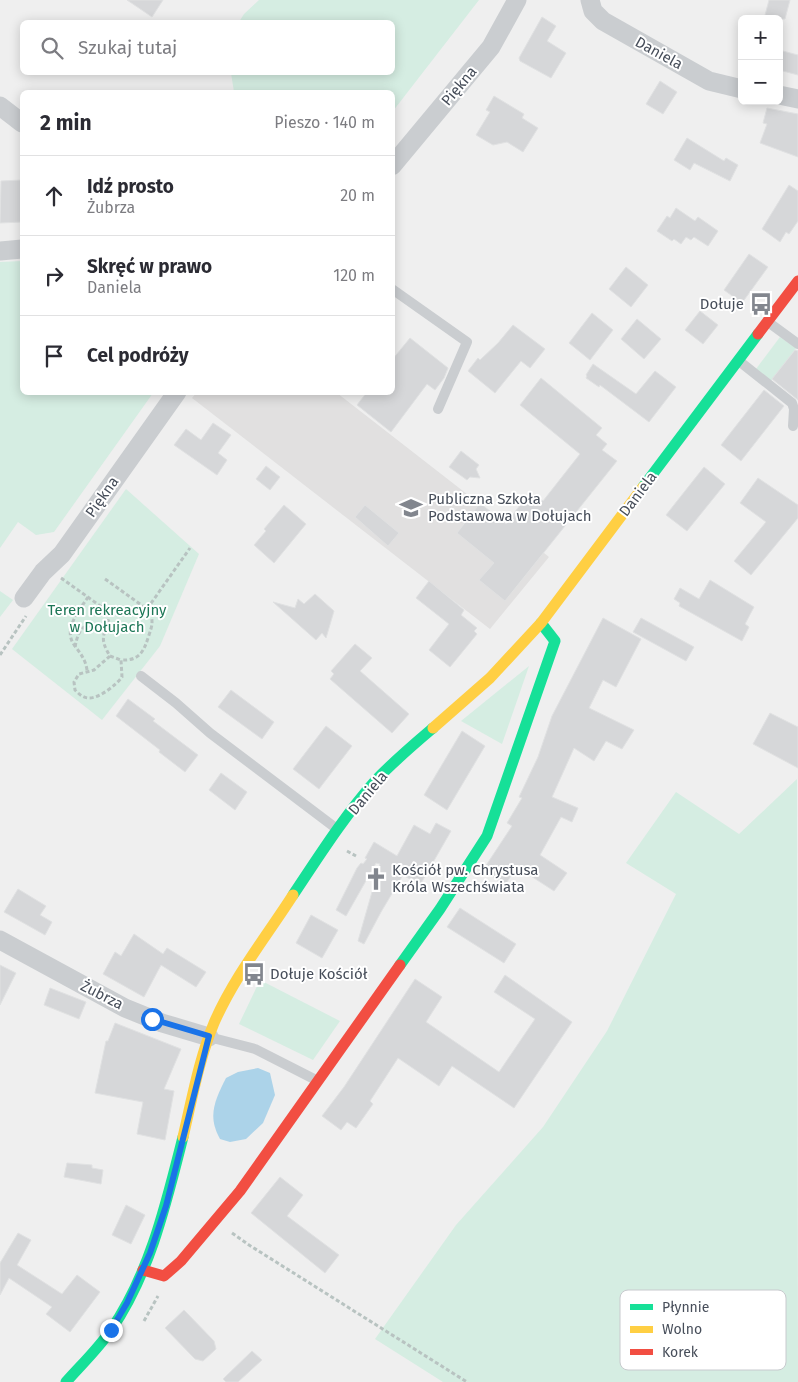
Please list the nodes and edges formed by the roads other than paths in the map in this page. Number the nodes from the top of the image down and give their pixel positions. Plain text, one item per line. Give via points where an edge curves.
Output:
1 (517, 0) edge
2 (590, 0) edge
3 (738, 88) edge
4 (783, 97) edge
5 (798, 99) edge
6 (0, 106) edge
7 (20, 121) edge
8 (395, 162) edge
9 (20, 250) edge
10 (0, 251) edge
11 (798, 281) edge
12 (395, 291) edge
13 (768, 322) junction
14 (798, 344) edge
15 (739, 361) junction
16 (175, 395) edge
17 (438, 409) dead end
18 (793, 426) dead end
19 (27, 604) road end
20 (541, 623) junction
21 (141, 676) dead end
22 (338, 830) junction
23 (0, 940) edge
24 (209, 1036) junction
25 (316, 1080) junction
26 (143, 1270) junction
27 (66, 1382) edge

1 - 8 street, Piękna via 491,47
2 - 3 street, Daniela via 593,11 602,21 709,81
4 - 5 street
6 - 7 street
9 - 10 street
11 - 13 street, Daniela
12 - 17 lane via 467,342
13 - 14 lane
13 - 15 street, Daniela
15 - 18 lane via 792,403
15 - 20 street, Daniela
16 - 19 street, Piękna via 62,554 42,572
20 - 22 street, Daniela via 482,686 392,764
20 - 25 street via 555,641 487,836 440,909
21 - 22 lane
22 - 24 street, Daniela via 232,990
23 - 24 street, Żubrza via 125,1008 162,1023
24 - 25 lane via 255,1049
24 - 26 street, Daniela via 166,1206
25 - 26 street via 240,1191 181,1261 164,1276
26 - 27 street, Daniela via 111,1330

